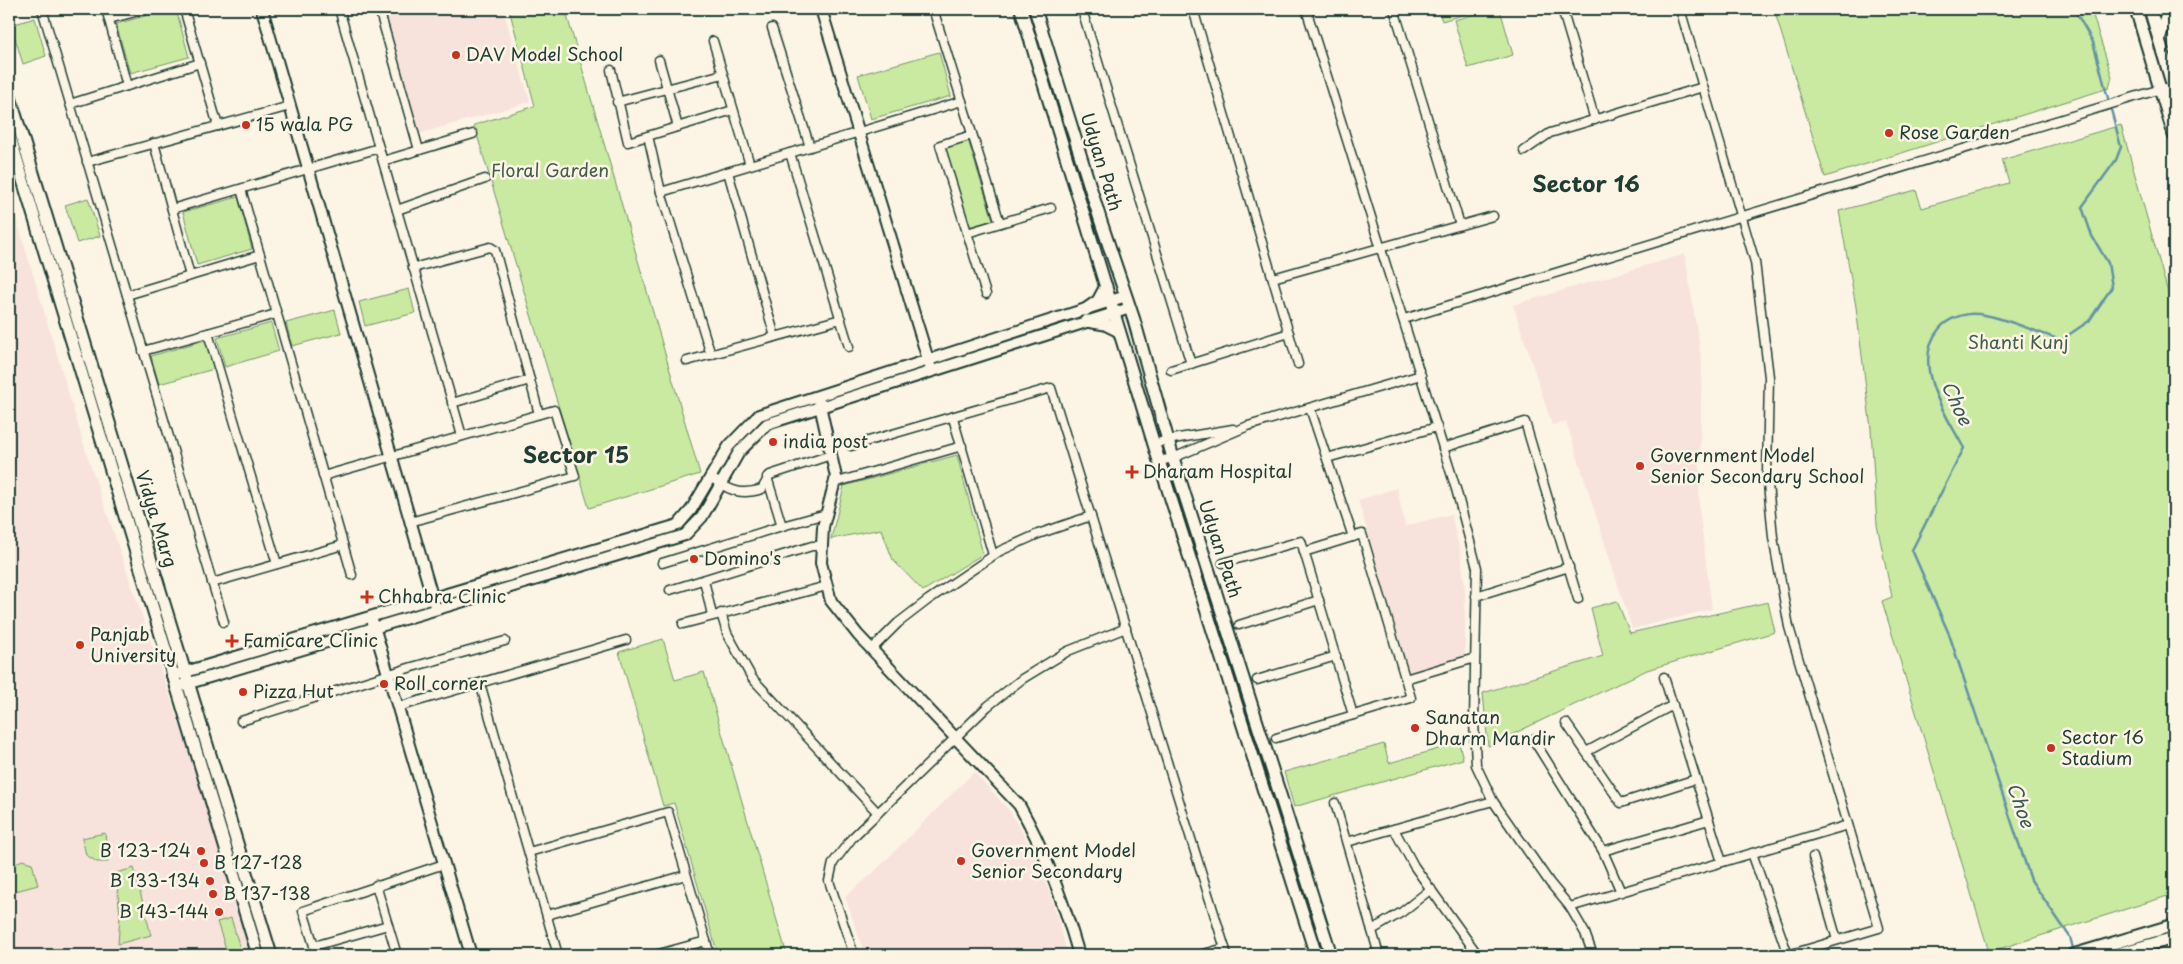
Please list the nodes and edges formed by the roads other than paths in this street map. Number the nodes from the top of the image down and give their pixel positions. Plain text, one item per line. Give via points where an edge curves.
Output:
1 (42, 9) edge
2 (106, 9) edge
3 (147, 9) edge
4 (184, 9) edge
5 (262, 9) edge
6 (339, 9) edge
7 (379, 9) edge
8 (821, 9) edge
9 (933, 9) edge
10 (1021, 9) edge
11 (1036, 9) edge
12 (1087, 9) edge
13 (1193, 9) edge
14 (1306, 9) edge
15 (1394, 9) edge
16 (1562, 9) edge
17 (1680, 9) edge
18 (2136, 9) edge
19 (2150, 9) edge
20 (2170, 9) edge
21 (109, 20) junction
22 (2174, 21) edge
23 (772, 28) dead end
24 (2159, 39) junction
25 (713, 41) dead end
26 (659, 60) dead end
27 (200, 63) junction
28 (611, 70) dead end
29 (723, 74) junction
30 (127, 86) junction
31 (1703, 87) junction
32 (2174, 88) edge
33 (667, 89) junction
34 (2160, 90) junction
35 (9, 94) edge
36 (962, 101) junction
37 (617, 102) junction
38 (70, 104) junction
39 (290, 106) junction
40 (733, 110) junction
41 (1595, 120) junction
42 (218, 126) junction
43 (678, 127) junction
44 (858, 132) junction
45 (9, 134) edge
46 (472, 134) dead end
47 (972, 135) junction
48 (2174, 135) edge
49 (648, 136) junction
50 (154, 143) junction
51 (810, 147) junction
52 (379, 148) junction
53 (419, 150) junction
54 (1524, 151) dead end
55 (790, 153) junction
56 (383, 161) junction
57 (87, 162) junction
58 (750, 165) junction
59 (308, 169) junction
60 (728, 172) junction
61 (485, 179) dead end
62 (240, 189) junction
63 (661, 192) junction
64 (1051, 208) dead end
65 (172, 209) junction
66 (396, 210) junction
67 (1493, 216) dead end
68 (1741, 216) junction
69 (1000, 223) junction
70 (1460, 225) junction
71 (967, 233) junction
72 (1382, 248) junction
73 (260, 256) junction
74 (413, 268) junction
75 (190, 276) junction
76 (1273, 278) junction
77 (1106, 286) junction
78 (986, 294) dead end
79 (126, 295) junction
80 (1126, 296) junction
81 (1110, 302) junction
82 (1130, 308) junction
83 (1085, 310) junction
84 (1114, 313) junction
85 (276, 314) junction
86 (840, 318) junction
87 (1404, 319) junction
88 (1087, 322) junction
89 (1119, 331) junction
90 (208, 333) junction
91 (1289, 333) junction
92 (775, 337) junction
93 (849, 347) dead end
94 (143, 352) junction
95 (711, 355) junction
96 (928, 360) junction
97 (687, 361) dead end
98 (1191, 364) junction
99 (1298, 364) dead end
100 (1171, 370) dead end
101 (931, 371) junction
102 (1421, 375) junction
103 (530, 380) junction
104 (818, 396) junction
105 (452, 402) junction
106 (820, 407) junction
107 (1310, 408) junction
108 (539, 414) junction
109 (953, 418) junction
110 (1248, 426) junction
111 (1437, 427) junction
112 (462, 436) junction
113 (1167, 440) junction
114 (1154, 444) junction
115 (851, 446) dead end
116 (962, 446) junction
117 (1443, 448) junction
118 (831, 455) junction
119 (391, 456) junction
120 (1173, 458) junction
121 (1327, 458) junction
122 (1159, 461) junction
123 (323, 476) junction
124 (767, 477) junction
125 (710, 478) junction
126 (834, 483) junction
127 (721, 484) junction
128 (826, 514) junction
129 (1091, 516) junction
130 (410, 522) junction
131 (782, 526) junction
132 (1352, 537) junction
133 (343, 545) junction
134 (822, 546) junction
135 (1304, 552) junction
136 (993, 555) junction
137 (662, 563) dead end
138 (1223, 563) dead end
139 (277, 564) junction
140 (1569, 567) junction
141 (352, 576) dead end
142 (704, 580) junction
143 (212, 583) junction
144 (828, 586) junction
145 (670, 590) dead end
146 (1476, 596) junction
147 (432, 598) junction
148 (1578, 599) dead end
149 (1319, 600) junction
150 (436, 610) junction
151 (722, 613) junction
152 (712, 615) junction
153 (372, 617) junction
154 (224, 622) dead end
155 (683, 624) dead end
156 (1239, 625) dead end
157 (375, 628) junction
158 (1126, 628) junction
159 (626, 640) dead end
160 (505, 641) dead end
161 (872, 649) junction
162 (1336, 656) junction
163 (1475, 658) junction
164 (388, 675) junction
165 (1664, 677) dead end
166 (186, 678) junction
167 (1405, 678) junction
168 (1258, 680) dead end
169 (174, 682) junction
170 (480, 683) junction
171 (1673, 705) junction
172 (398, 707) junction
173 (1353, 715) junction
174 (241, 721) dead end
175 (1566, 723) dead end
176 (956, 738) junction
177 (1276, 738) dead end
178 (1533, 738) dead end
179 (1586, 752) junction
180 (1696, 779) junction
181 (1493, 800) junction
182 (1335, 803) dead end
183 (878, 813) junction
184 (1709, 820) junction
185 (1848, 825) junction
186 (1394, 829) junction
187 (1347, 842) junction
188 (1603, 851) junction
189 (529, 852) junction
190 (1752, 853) junction
191 (1813, 857) dead end
192 (1722, 862) junction
193 (444, 864) junction
194 (686, 875) junction
195 (376, 886) junction
196 (1431, 889) junction
197 (1621, 892) junction
198 (1570, 907) junction
199 (547, 915) junction
200 (388, 925) junction
201 (2174, 925) edge
202 (1372, 930) junction
203 (2174, 938) edge
204 (1837, 940) junction
205 (706, 941) junction
206 (314, 946) junction
207 (1226, 952) edge
208 (258, 955) edge
209 (271, 955) edge
210 (317, 955) edge
211 (397, 955) edge
212 (471, 955) edge
213 (558, 955) edge
214 (655, 955) edge
215 (710, 955) edge
216 (854, 955) edge
217 (1079, 955) edge
218 (1200, 955) edge
219 (1316, 955) edge
220 (1330, 955) edge
221 (1379, 955) edge
222 (1478, 955) edge
223 (1593, 955) edge
224 (1788, 955) edge
225 (2072, 955) edge
226 (2113, 955) edge

1 - 38 street
2 - 21 street
3 - 21 street
4 - 27 street
5 - 39 street
6 - 52 street
7 - 53 street
8 - 44 street
9 - 36 street
10 - 77 main road, Udyan Path
11 - 80 main road, Udyan Path
12 - 98 street via 1082,10
13 - 76 street
14 - 72 street
15 - 70 street
16 - 41 street
17 - 31 street
18 - 34 main road
19 - 24 main road
20 - 22 street
20 - 24 main road
21 - 30 street
23 - 51 street
24 - 32 main road
25 - 29 street
26 - 33 street
27 - 30 street
27 - 42 street
28 - 37 street
29 - 33 street
29 - 40 street
30 - 38 street
31 - 41 street
31 - 68 street
32 - 34 street
33 - 37 street
33 - 43 street
34 - 48 main road
34 - 68 street
35 - 166 main road, Vidya Marg
36 - 44 street
36 - 47 street
37 - 49 street via 628,142
38 - 57 street
39 - 42 street
39 - 59 street
40 - 43 street
40 - 58 street
41 - 54 street via 1550,133
42 - 50 street
43 - 49 street
44 - 51 street
44 - 96 street
45 - 169 main road, Vidya Marg
46 - 53 street
47 - 69 street
47 - 71 street via 940,145
49 - 63 street
50 - 57 street
50 - 65 street
51 - 55 street
52 - 56 street
52 - 59 street
53 - 56 street
55 - 58 street
55 - 86 street
56 - 66 street
57 - 79 street
58 - 60 street
59 - 62 street
59 - 119 street
60 - 63 street
60 - 92 street
61 - 66 street
62 - 65 street
62 - 73 street
63 - 95 street
64 - 69 street
65 - 75 street
66 - 74 street
67 - 70 street
68 - 87 street
68 - 185 street via 1755,262 1770,378 1767,473 1773,537 1789,626
69 - 71 street
70 - 72 street
71 - 78 street
72 - 76 street
72 - 87 street
73 - 75 street
73 - 85 street
74 - 103 street via 490,247 495,250
74 - 105 street
75 - 79 street
76 - 91 street
77 - 81 main road, Udyan Path
77 - 83 main road via 1098,301
79 - 94 street
80 - 81 street
80 - 82 main road, Udyan Path
81 - 83 street
81 - 84 main road, Udyan Path
82 - 84 street
82 - 113 main road, Udyan Path
83 - 96 street
84 - 88 street
84 - 89 main road, Udyan Path
85 - 90 street
85 - 123 street
86 - 92 street
86 - 93 street
87 - 102 street
88 - 89 main road via 1104,324
88 - 101 street
89 - 114 main road, Udyan Path
90 - 94 street
90 - 139 street
91 - 98 street
91 - 99 street
92 - 95 street
94 - 143 street
95 - 97 street
96 - 101 street
96 - 104 street
98 - 100 street
101 - 106 street
102 - 107 street
102 - 111 street
103 - 105 street
103 - 108 street
104 - 106 street
104 - 125 street via 759,415 729,446
105 - 112 street
106 - 118 street
106 - 127 street via 767,424 740,452
107 - 110 street
107 - 121 street
108 - 112 street
108 - 130 street via 554,410 574,476
109 - 115 street
109 - 116 street
109 - 129 street via 1051,388
110 - 113 street
110 - 120 street
111 - 117 street
111 - 121 street
112 - 119 street
113 - 114 street
113 - 120 main road, Udyan Path
114 - 122 main road, Udyan Path
116 - 126 street
116 - 136 street
117 - 140 street via 1525,422
117 - 146 street via 1477,568
118 - 124 street
118 - 126 street via 836,477
119 - 123 street
119 - 130 street
120 - 122 street
120 - 220 main road, Udyan Path
121 - 132 street
122 - 219 main road, Udyan Path
123 - 133 street
124 - 127 street via 762,489 743,493
124 - 131 street
125 - 127 street
125 - 147 street via 691,510 678,524
126 - 128 street
127 - 150 street via 702,517 685,535
128 - 131 street
128 - 134 street
129 - 136 street via 1038,534
129 - 158 street
130 - 147 street
131 - 137 street
132 - 135 street
132 - 167 street via 1362,534
133 - 139 street
133 - 141 street
134 - 142 street via 812,546
134 - 144 street via 822,563
135 - 138 street via 1301,540
135 - 149 street
136 - 161 street via 898,623
139 - 143 street
140 - 146 street
140 - 148 street
142 - 145 street
142 - 152 street
143 - 154 street
144 - 151 street
144 - 161 street via 831,601
146 - 163 street
147 - 150 street
147 - 153 street
149 - 156 street
149 - 162 street
150 - 157 street
151 - 152 street
151 - 183 street via 731,641 752,678
152 - 155 street
153 - 157 street
153 - 166 street
157 - 164 street
157 - 166 street
158 - 176 street via 1068,651 1022,679 988,706
158 - 207 street
159 - 170 street
160 - 164 street
161 - 176 street
162 - 168 street
162 - 173 street
163 - 167 street
163 - 181 street via 1476,765
164 - 172 street
164 - 174 street
165 - 171 street
166 - 169 street
166 - 209 main road, Vidya Marg
167 - 173 street via 1411,698
169 - 208 main road, Vidya Marg
170 - 172 street
170 - 189 street
171 - 179 street
171 - 180 street
172 - 193 street
173 - 177 street
175 - 179 street
176 - 183 street
176 - 217 street via 1019,805 1033,830 1066,912
178 - 188 street
179 - 180 street via 1621,803
180 - 184 street
181 - 186 street
181 - 198 street
182 - 187 street
183 - 216 street via 852,838 833,863 829,881
184 - 188 street
184 - 192 street
185 - 190 street
185 - 204 street via 1879,928
186 - 187 street
186 - 196 street
187 - 202 street
188 - 197 street
189 - 194 street via 668,812
189 - 199 street
190 - 192 street
190 - 224 street
191 - 204 street
192 - 197 street
193 - 195 street
193 - 212 street
194 - 199 street
194 - 205 street
195 - 200 street
195 - 206 street via 303,911
196 - 202 street
196 - 222 street
197 - 198 street
198 - 223 street
199 - 213 street
200 - 206 street
200 - 211 street
201 - 225 main road
202 - 221 street
203 - 226 main road
204 - 224 street
205 - 214 street
205 - 215 street
206 - 210 street
207 - 218 street

